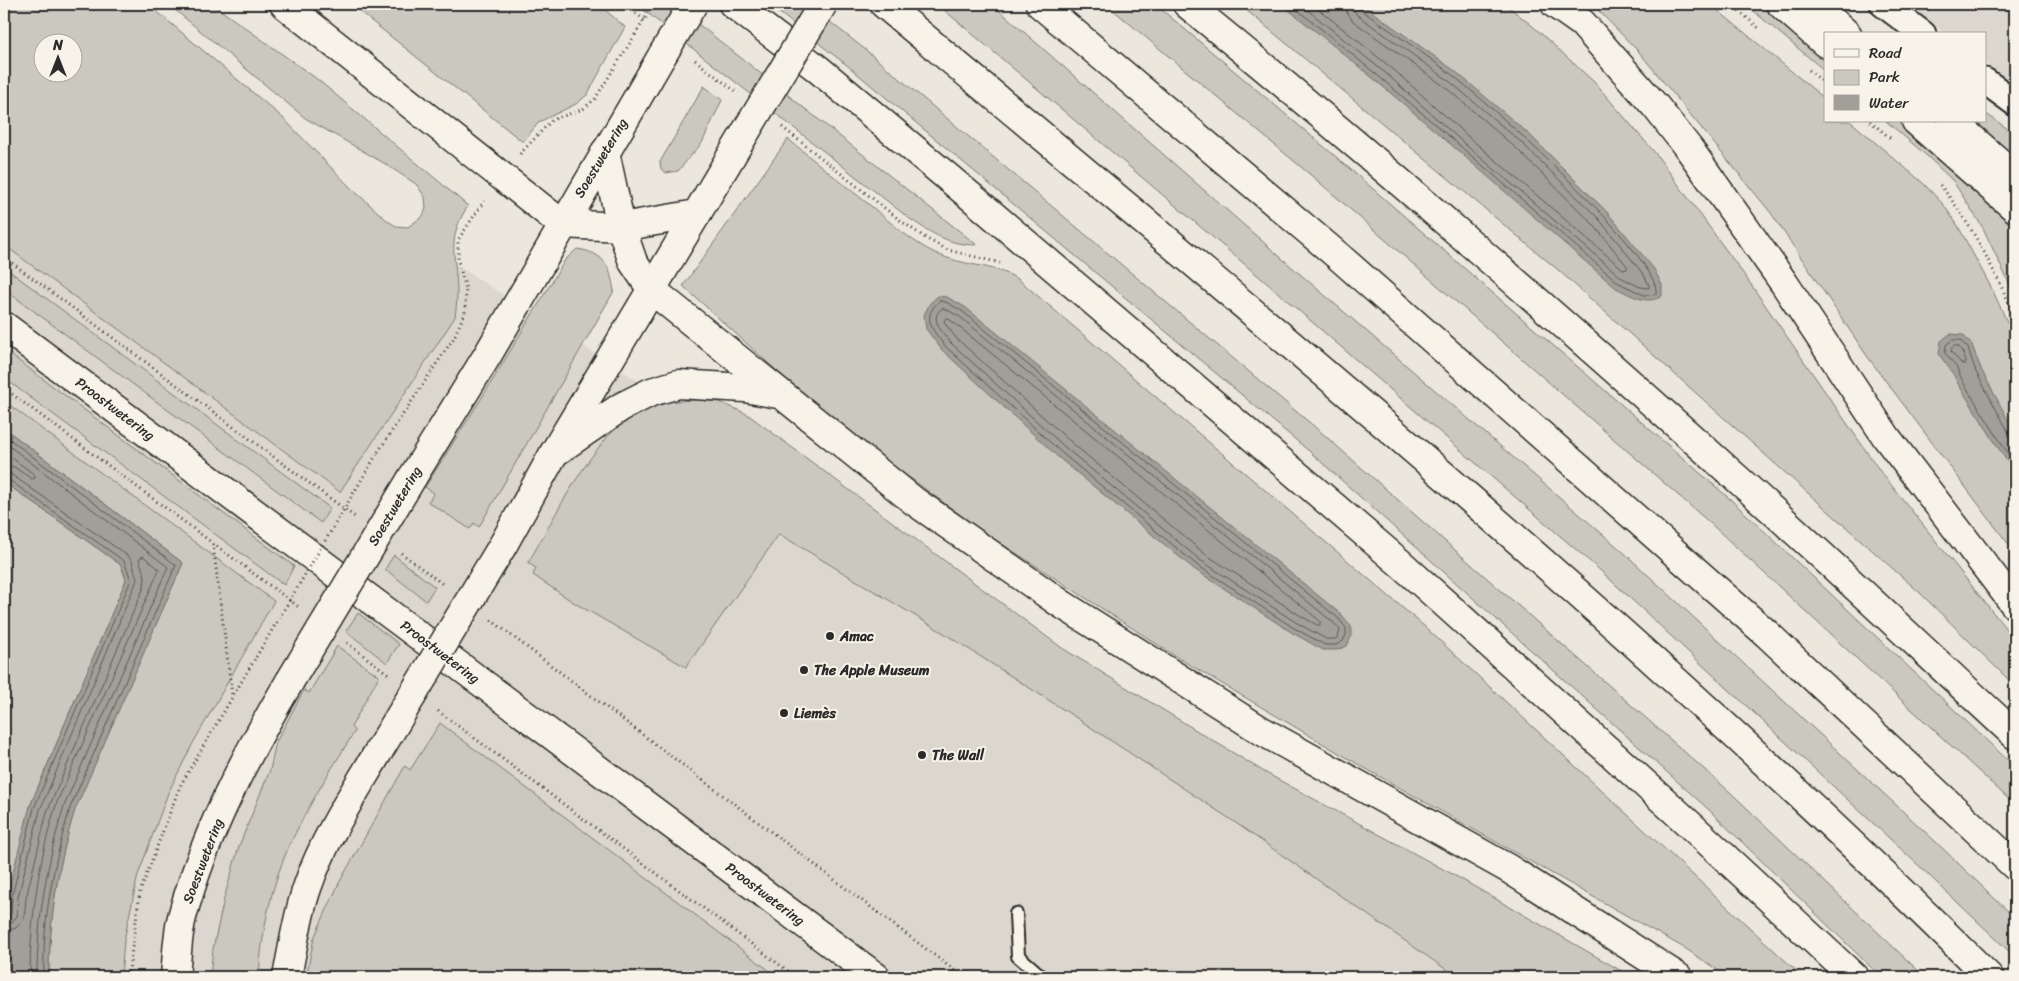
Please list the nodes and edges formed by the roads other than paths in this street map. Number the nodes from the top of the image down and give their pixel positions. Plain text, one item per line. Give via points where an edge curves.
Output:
1 (284, 4) edge
2 (693, 4) edge
3 (733, 4) edge
4 (823, 4) edge
5 (884, 4) edge
6 (1040, 4) edge
7 (1187, 4) edge
8 (1556, 4) edge
9 (1781, 4) edge
10 (1814, 4) edge
11 (1883, 4) edge
12 (1845, 32) edge
13 (1920, 32) edge
14 (1824, 42) edge
15 (1986, 82) edge
16 (2015, 103) edge
17 (1917, 122) edge
18 (1953, 122) edge
19 (605, 152) junction
20 (2015, 176) edge
21 (2015, 208) edge
22 (697, 214) junction
23 (562, 224) junction
24 (620, 227) junction
25 (652, 290) junction
26 (4, 326) edge
27 (779, 394) junction
28 (554, 453) junction
29 (2015, 605) edge
30 (2015, 735) edge
31 (2015, 866) edge
32 (1016, 914) dead end
33 (175, 977) edge
34 (287, 977) edge
35 (876, 977) edge
36 (1042, 977) edge
37 (1678, 977) edge
38 (1854, 977) edge
39 (1989, 977) edge

1 - 23 main road
2 - 19 main road, Soestwetering, bridge
3 - 38 main road via 818,69 1400,563
4 - 22 main road, bridge via 764,124
5 - 39 main road via 1225,288 1556,574 1753,750
6 - 31 main road via 1337,255 1767,634
7 - 30 main road via 1455,230 1721,464
8 - 29 main road via 1582,23 1690,150 1887,438
9 - 14 main road
10 - 12 main road
11 - 13 street
15 - 16 street
17 - 21 main road
18 - 20 main road
19 - 23 main road, Soestwetering
19 - 24 main road
22 - 24 main road
22 - 25 main road
23 - 24 main road
23 - 33 main road, Soestwetering, bridge via 487,356 259,733 202,857 182,918
24 - 25 main road via 634,262
25 - 27 main road
25 - 28 main road
26 - 35 main road, Proostwetering
27 - 28 main road via 745,388 678,384 651,392 620,407
27 - 37 main road via 914,501 1060,602 1262,731 1509,869
28 - 34 main road, bridge via 323,849 297,922
32 - 36 lane via 1018,956

